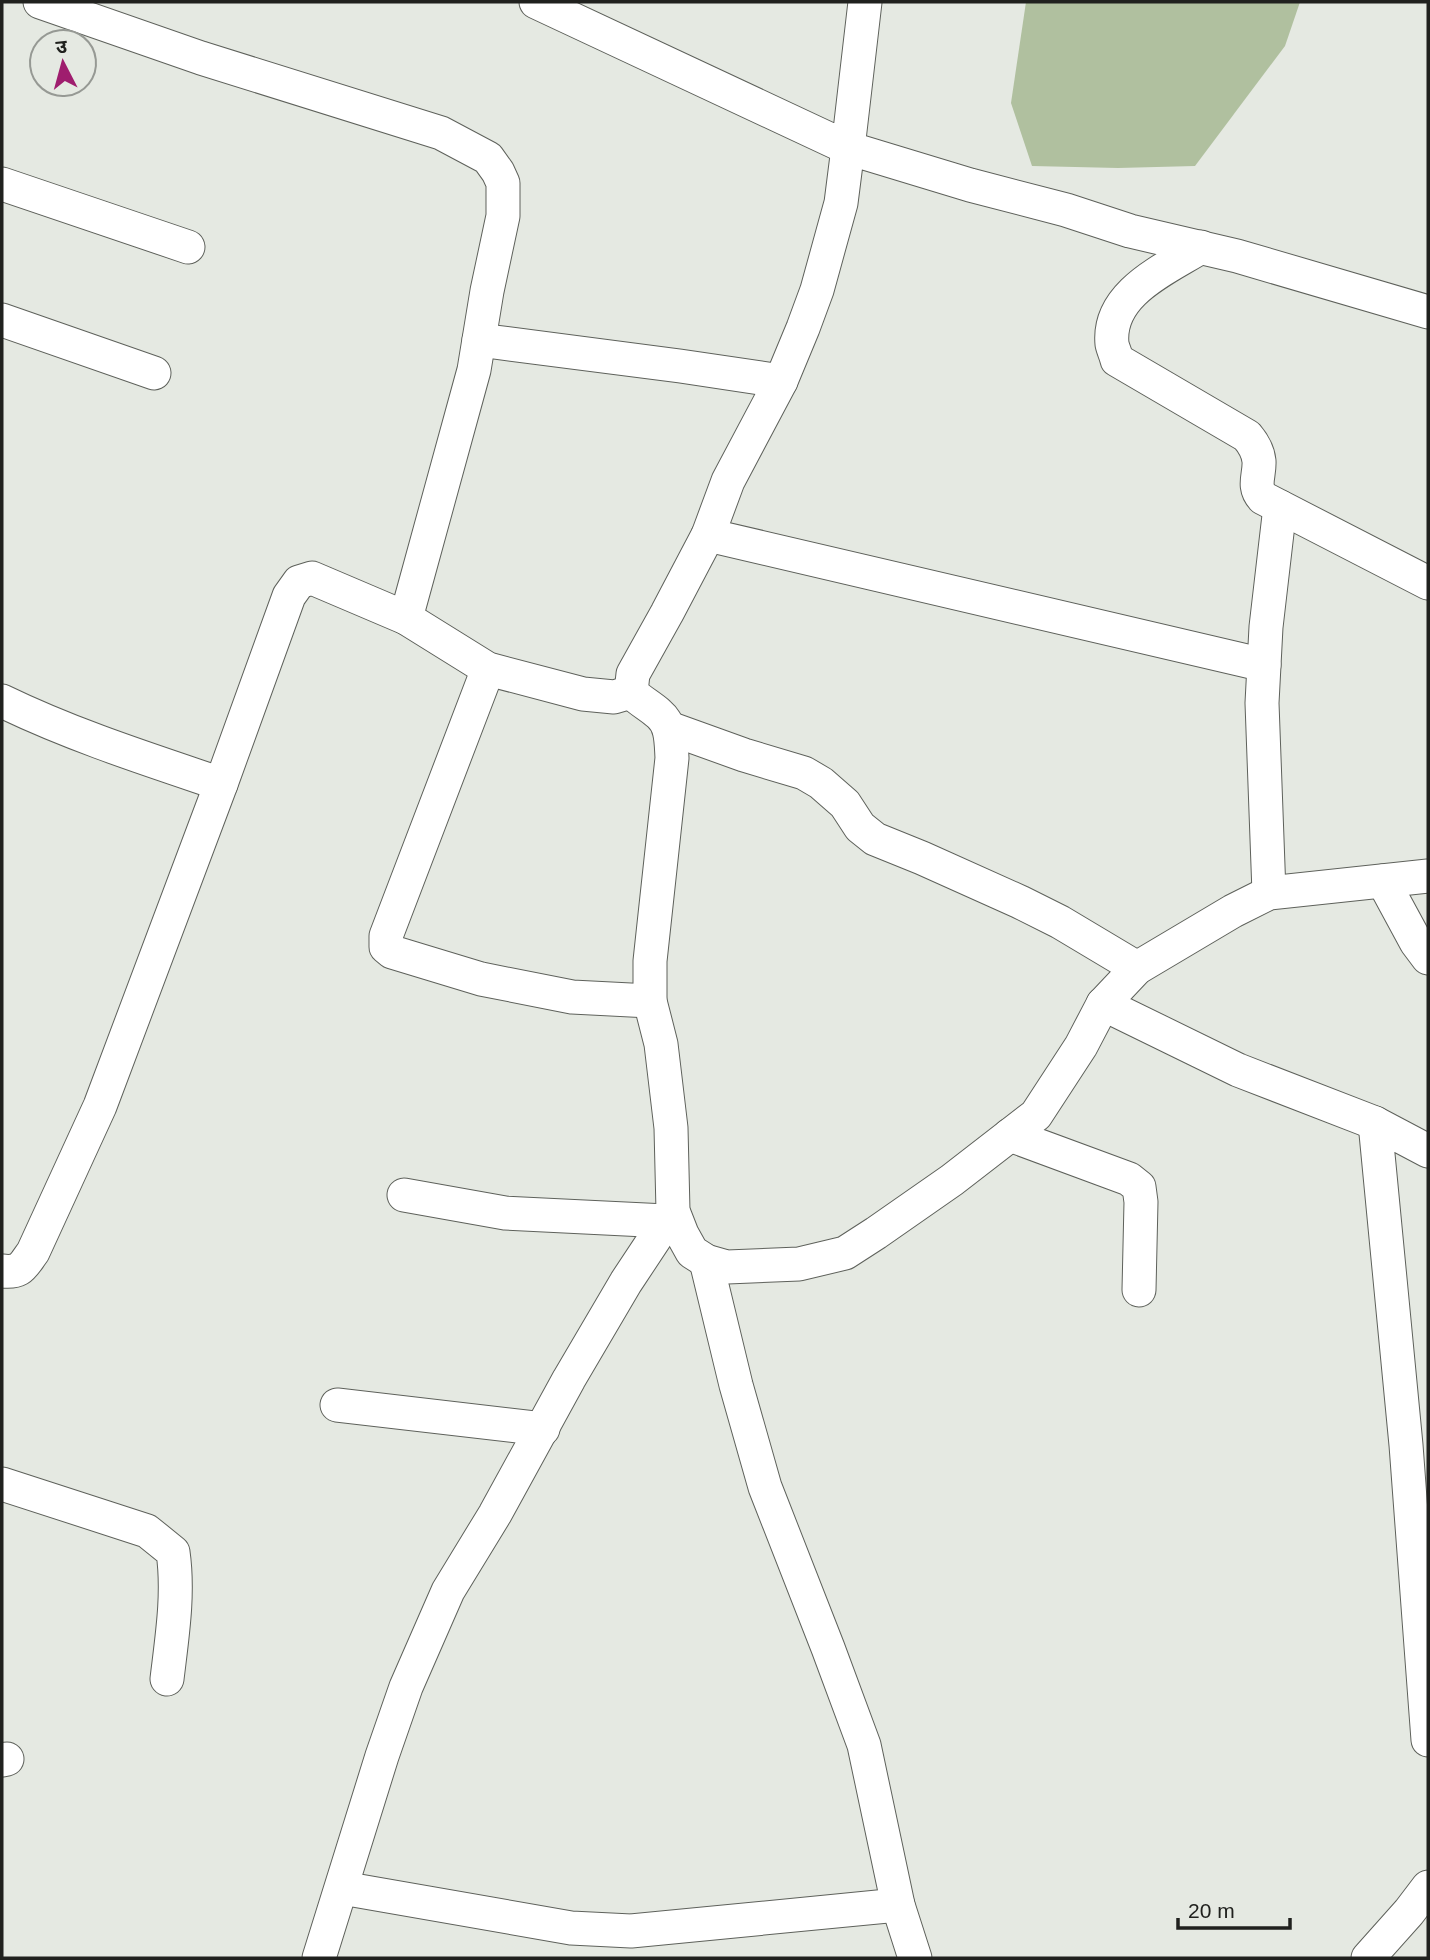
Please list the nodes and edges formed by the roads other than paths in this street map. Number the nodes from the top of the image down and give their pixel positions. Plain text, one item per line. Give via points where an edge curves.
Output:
1 (40, 2) edge
2 (536, 2) edge
3 (865, 2) edge
4 (848, 148) junction
5 (2, 184) edge
6 (188, 247) dead end
7 (1201, 247) junction
8 (1428, 312) edge
9 (2, 320) edge
10 (479, 341) junction
11 (154, 373) dead end
12 (780, 381) junction
13 (1280, 507) junction
14 (708, 535) junction
15 (1428, 583) edge
16 (406, 618) junction
17 (1265, 665) junction
18 (488, 669) junction
19 (631, 692) junction
20 (2, 701) edge
21 (669, 728) junction
22 (221, 784) junction
23 (1428, 876) edge
24 (1382, 881) junction
25 (1269, 893) junction
26 (1428, 958) edge
27 (1137, 968) junction
28 (650, 1001) junction
29 (1103, 1004) junction
30 (1375, 1123) junction
31 (1010, 1135) junction
32 (1428, 1151) edge
33 (404, 1195) dead end
34 (670, 1216) junction
35 (706, 1261) junction
36 (2, 1271) edge
37 (1139, 1290) dead end
38 (337, 1405) dead end
39 (543, 1429) junction
40 (2, 1484) edge
41 (167, 1679) dead end
42 (1428, 1740) edge
43 (1428, 1887) edge
44 (342, 1888) junction
45 (898, 1905) junction
46 (319, 1958) edge
47 (915, 1958) edge
48 (1368, 1958) edge

1 - 10 street via 441,133 488,158 503,183 503,216
2 - 4 street
3 - 4 street
4 - 7 street via 1130,231
4 - 12 street via 841,202 817,290
5 - 6 street
7 - 8 street
7 - 13 street via 1125,300 1114,320 1112,344 1117,360 1247,436 1259,460 1257,492
9 - 11 street
10 - 12 street
10 - 16 street
12 - 14 street via 728,481
13 - 15 street
13 - 17 street
14 - 17 street
14 - 19 street via 633,674
16 - 18 street
16 - 22 street via 312,578 299,582 289,596
17 - 25 street via 1262,703
18 - 19 street via 583,694 614,697
18 - 28 street via 386,936 387,947 392,953 481,979 572,997
19 - 21 street
20 - 22 street via 106,745
21 - 27 street via 804,773 845,804 860,827 875,839 1020,902
21 - 28 street via 672,758 650,961
22 - 36 street via 100,1106 33,1252 21,1268
23 - 24 street
24 - 25 street
24 - 26 street
25 - 27 street
27 - 29 street
28 - 34 street via 661,1044 671,1128
29 - 30 street via 1238,1070
29 - 31 street via 1036,1115
30 - 32 street
30 - 42 street
31 - 35 street via 845,1253 799,1264 727,1267
31 - 37 street via 1129,1179 1139,1187
33 - 34 street via 505,1213
34 - 35 street via 692,1252
34 - 39 street via 626,1282
35 - 45 street via 765,1487 864,1745
38 - 39 street
39 - 44 street via 448,1591 405,1687
40 - 41 street via 147,1531 173,1552 176,1603
43 - 48 street
44 - 45 street via 571,1928 631,1931
44 - 46 street
45 - 47 street

